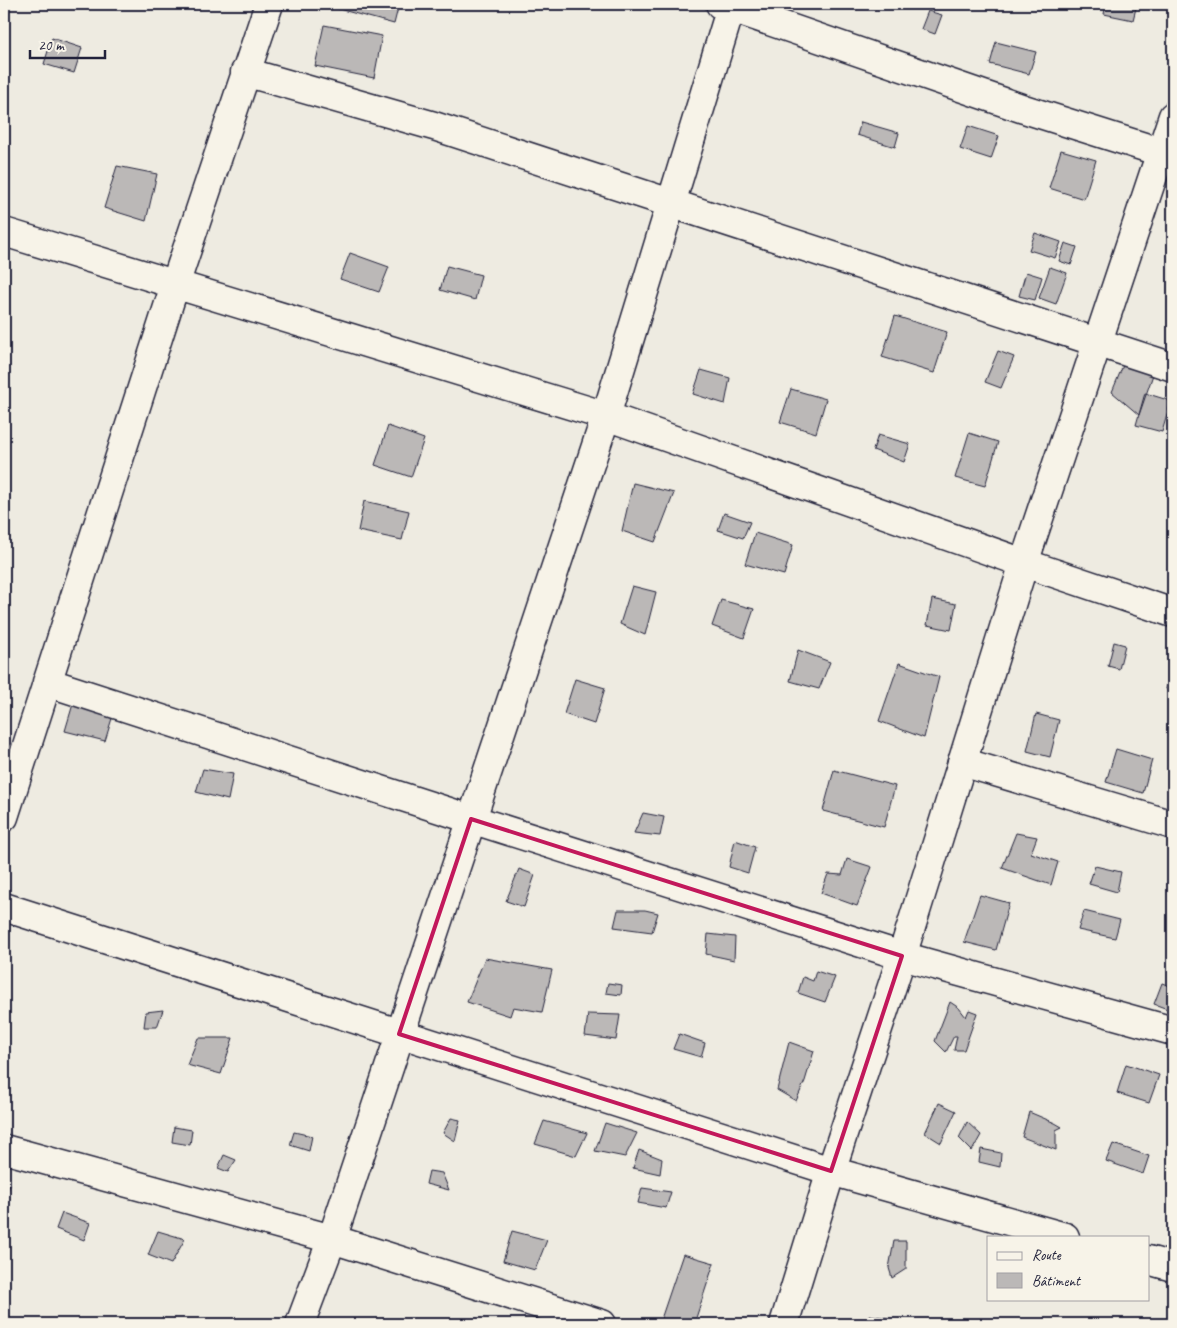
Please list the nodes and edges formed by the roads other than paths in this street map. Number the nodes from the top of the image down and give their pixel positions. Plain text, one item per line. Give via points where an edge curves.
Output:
1 (269, 4) edge
2 (728, 5) edge
3 (245, 72) junction
4 (1173, 116) edge
5 (1168, 154) edge
6 (671, 203) junction
7 (4, 232) edge
8 (175, 285) junction
9 (1098, 342) junction
10 (1173, 367) edge
11 (606, 416) junction
12 (1024, 563) junction
13 (1173, 613) edge
14 (47, 682) junction
15 (962, 762) junction
16 (4, 817) edge
17 (471, 819) junction
18 (1173, 825) edge
19 (4, 907) edge
20 (902, 956) junction
21 (1173, 1031) edge
22 (399, 1034) junction
23 (4, 1148) edge
24 (832, 1171) junction
25 (1060, 1236) edge
26 (332, 1239) junction
27 (1150, 1261) edge
28 (1173, 1268) edge
29 (300, 1324) edge
30 (602, 1324) edge
31 (784, 1324) edge

1 - 3 street
2 - 5 street via 1024,109
2 - 6 street
3 - 6 street via 434,126
3 - 8 street
4 - 5 street
5 - 9 street
6 - 9 street
6 - 11 street
7 - 8 street
8 - 11 street
8 - 14 street
9 - 10 street
9 - 12 street
11 - 12 street
11 - 17 street
12 - 13 street
12 - 15 street
14 - 16 street
14 - 17 street
15 - 18 street
15 - 20 street
17 - 20 street
17 - 22 street
19 - 22 street
20 - 21 street
20 - 24 street
22 - 24 street
22 - 26 street
23 - 26 street
24 - 25 street
24 - 31 street
26 - 29 street
26 - 30 street
27 - 28 street

